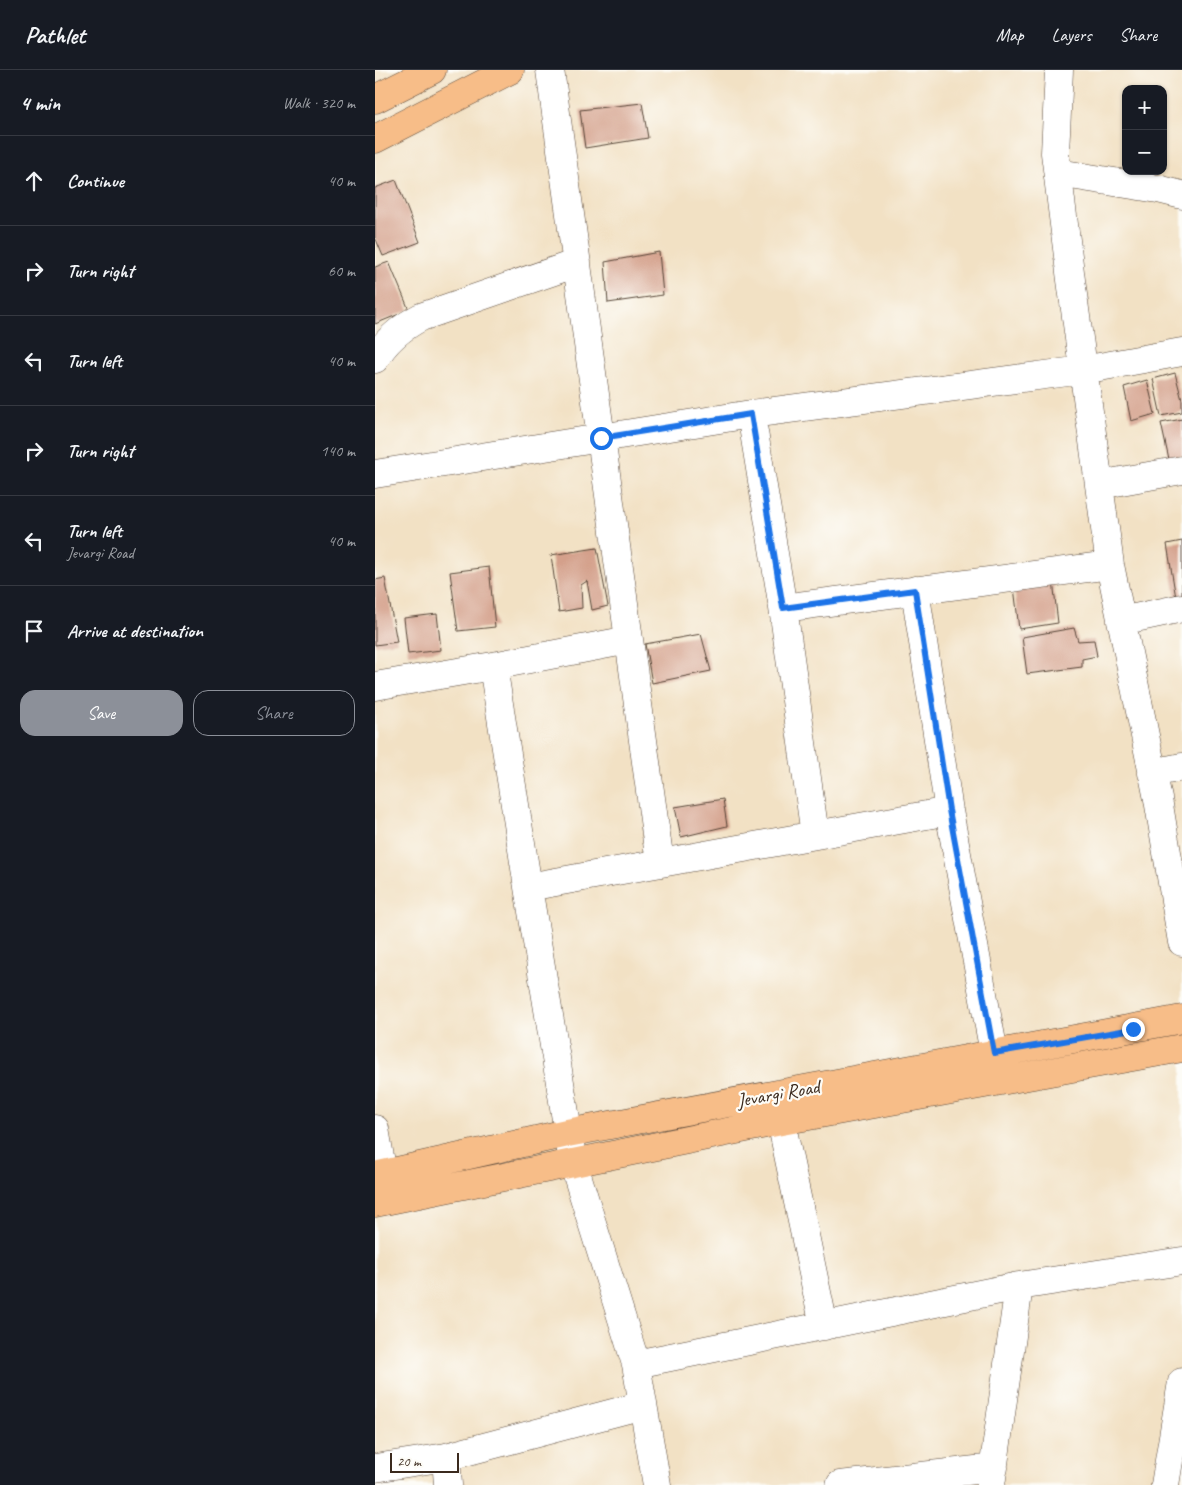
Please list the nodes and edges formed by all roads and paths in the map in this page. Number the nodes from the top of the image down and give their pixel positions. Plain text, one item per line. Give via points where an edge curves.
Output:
1 (510, 70) edge
2 (550, 70) edge
3 (1059, 70) edge
4 (422, 72) edge
5 (375, 99) edge
6 (375, 139) edge
7 (1058, 173) junction
8 (1182, 195) edge
9 (577, 263) junction
10 (1182, 352) edge
11 (375, 359) edge
12 (1083, 370) junction
13 (751, 414) junction
14 (601, 438) junction
15 (1182, 470) edge
16 (375, 474) edge
17 (1099, 485) junction
18 (1110, 565) junction
19 (915, 590) junction
20 (783, 608) junction
21 (1182, 608) edge
22 (1121, 621) junction
23 (629, 640) junction
24 (493, 666) junction
25 (375, 686) edge
26 (1182, 767) edge
27 (1153, 773) junction
28 (949, 810) junction
29 (815, 835) junction
30 (660, 863) junction
31 (528, 887) junction
32 (1182, 942) edge
33 (1182, 1020) edge
34 (1182, 1048) edge
35 (994, 1053) junction
36 (781, 1121) junction
37 (375, 1129) edge
38 (567, 1133) junction
39 (573, 1162) junction
40 (379, 1175) edge
41 (375, 1203) edge
42 (1182, 1261) edge
43 (1019, 1286) junction
44 (825, 1326) junction
45 (636, 1364) junction
46 (1182, 1382) edge
47 (643, 1405) junction
48 (446, 1456) junction
49 (375, 1468) edge
50 (993, 1476) edge
51 (448, 1485) edge
52 (657, 1485) edge
53 (840, 1485) edge
54 (1165, 1485) edge

1 - 6 main road
2 - 9 street
3 - 7 street via 1055,153
4 - 5 main road
7 - 8 street
7 - 12 street
9 - 11 street via 421,317 391,338
9 - 14 street
10 - 12 street
12 - 13 street
12 - 17 street
13 - 14 street
13 - 20 street
14 - 16 street
14 - 23 street
15 - 17 street
17 - 18 street
18 - 19 street
18 - 22 street
19 - 20 street
19 - 28 street
20 - 29 street
21 - 22 street
22 - 27 street
23 - 24 street
23 - 30 street
24 - 25 street
24 - 31 street
26 - 27 street
27 - 32 street
28 - 29 street
28 - 35 street
29 - 30 street
30 - 31 street
31 - 38 street
33 - 35 main road, Jevargi Road
34 - 36 main road
35 - 38 main road, Jevargi Road
36 - 39 main road
36 - 44 street
37 - 40 street
38 - 39 street
38 - 40 main road, Jevargi Road
39 - 41 main road
39 - 45 street
42 - 43 street
43 - 44 street
43 - 50 street
44 - 45 street
45 - 47 street
46 - 54 street
47 - 48 street
47 - 52 street
48 - 49 street
48 - 51 street
50 - 53 street

